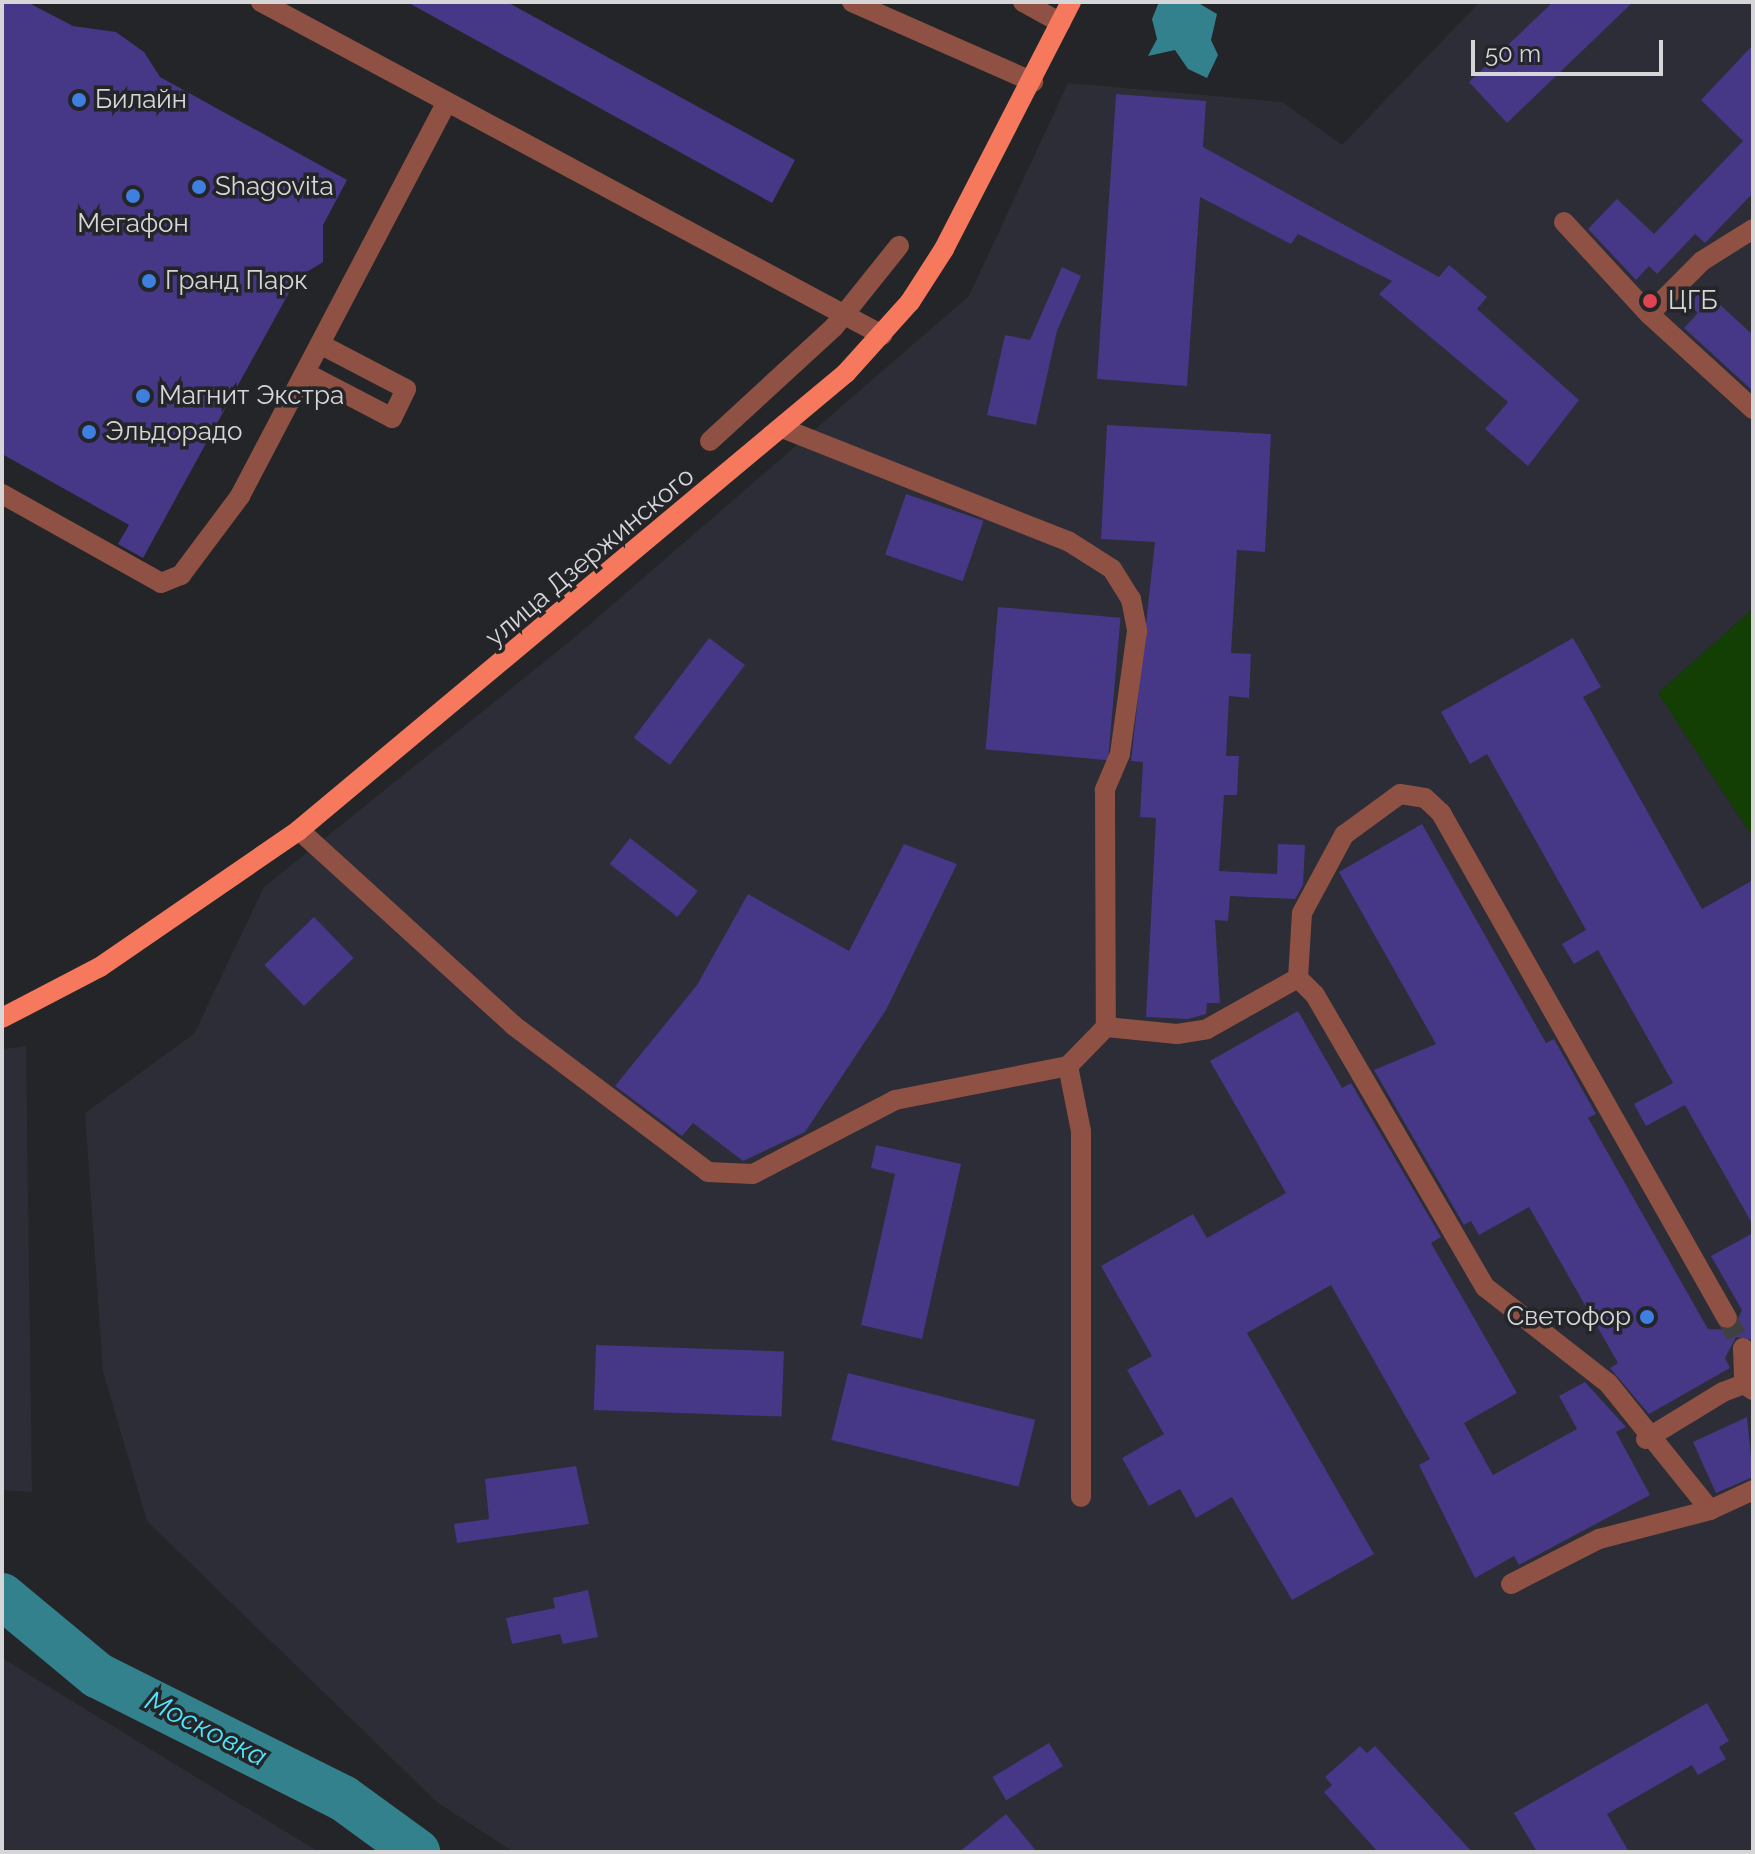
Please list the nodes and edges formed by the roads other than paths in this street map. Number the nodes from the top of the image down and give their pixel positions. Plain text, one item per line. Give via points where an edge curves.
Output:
1 (261, 2) edge
2 (852, 2) edge
3 (1023, 2) edge
4 (1071, 2) edge
5 (1061, 23) junction
6 (1033, 82) junction
7 (447, 102) junction
8 (1564, 222) dead end
9 (1753, 229) edge
10 (899, 246) dead end
11 (1649, 314) junction
12 (843, 316) junction
13 (882, 335) junction
14 (320, 344) junction
15 (306, 373) junction
16 (1753, 409) edge
17 (782, 428) junction
18 (710, 441) dead end
19 (2, 494) edge
20 (299, 830) junction
21 (1298, 978) junction
22 (2, 1018) edge
23 (1106, 1027) junction
24 (1068, 1066) junction
25 (1727, 1318) tunnel mouth
26 (1743, 1348) tunnel mouth
27 (1749, 1387) edge
28 (1646, 1439) junction
29 (1753, 1490) edge
30 (1081, 1497) dead end
31 (1710, 1510) junction
32 (1511, 1584) dead end

1 - 7 street
2 - 6 street
3 - 5 street
4 - 5 main road, улица Дзержинского
5 - 6 main road, улица Дзержинского
6 - 13 main road, улица Дзержинского via 944,249
7 - 12 street
7 - 14 street
8 - 11 street
9 - 11 street via 1702,261
10 - 12 street
11 - 16 street
12 - 13 street
12 - 18 street
13 - 17 main road, улица Дзержинского
14 - 15 street
14 - 15 street via 406,389 392,418
15 - 19 street via 240,496 181,575 161,583
17 - 20 main road, улица Дзержинского
17 - 23 street via 1068,541 1112,569 1131,599 1137,631 1120,754 1105,790
20 - 22 main road, улица Дзержинского via 100,967
20 - 24 street via 513,1025 708,1172 753,1174 895,1100
21 - 23 street via 1207,1029 1177,1034
21 - 25 street via 1302,913 1344,835 1400,794 1425,798 1441,813
21 - 28 street via 1315,995 1485,1287 1608,1383
23 - 24 street
24 - 30 street via 1081,1131
26 - 27 street
27 - 28 street
28 - 31 street
29 - 31 street
31 - 32 street via 1599,1539

